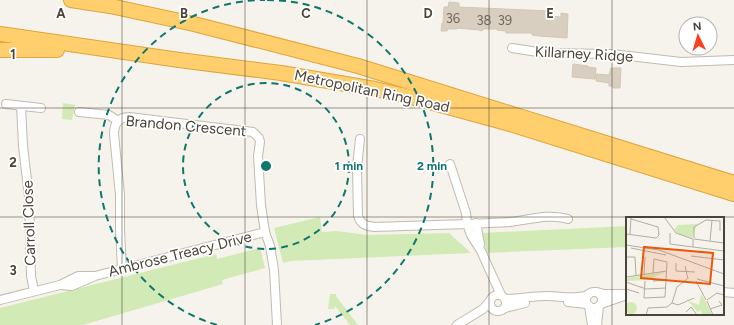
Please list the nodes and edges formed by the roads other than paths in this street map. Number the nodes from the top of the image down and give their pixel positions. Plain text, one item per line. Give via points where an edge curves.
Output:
1 (71, 0) edge
2 (0, 34) edge
3 (512, 48) dead end
4 (103, 49) junction
5 (0, 50) edge
6 (734, 60) edge
7 (6, 104) dead end
8 (21, 106) junction
9 (41, 108) dead end
10 (79, 112) dead end
11 (118, 121) junction
12 (360, 139) dead end
13 (450, 164) dead end
14 (734, 183) edge
15 (734, 194) edge
16 (568, 219) dead end
17 (476, 223) junction
18 (467, 224) junction
19 (265, 232) junction
20 (481, 251) junction
21 (122, 269) junction
22 (489, 272) junction
23 (34, 292) junction
24 (597, 292) junction
25 (724, 292) edge
26 (734, 293) edge
27 (588, 294) junction
28 (626, 295) edge
29 (626, 295) edge
30 (503, 297) junction
31 (491, 299) junction
32 (0, 300) edge
33 (588, 305) junction
34 (600, 305) junction
35 (505, 308) junction
36 (494, 310) junction
37 (460, 323) edge
38 (277, 325) edge
39 (592, 325) edge
40 (597, 325) edge

1 - 14 highway, Metropolitan Ring Road via 194,24 358,66
2 - 4 highway, Metropolitan Ring Road
3 - 6 street, Killarney Ridge via 553,54 612,54 681,62
4 - 5 highway
4 - 15 highway, Metropolitan Ring Road via 296,75 395,94 510,124
7 - 8 street
8 - 9 street
8 - 23 street, Carroll Close
10 - 11 street via 109,115
11 - 19 street, Brandon Crescent via 129,117 255,133 260,142 258,160
11 - 21 street, Brandon Crescent via 114,134 120,195
12 - 18 street via 357,167 358,216 361,222 375,227
13 - 18 street via 466,213
16 - 17 street via 557,216
17 - 18 street
17 - 20 street
18 - 20 street
19 - 21 street, Ambrose Treacy Drive
19 - 38 street via 274,270
20 - 22 street
21 - 23 street, Ambrose Treacy Drive via 95,276 78,276 60,285
22 - 30 street
22 - 31 street
23 - 32 street, Ambrose Treacy Drive
24 - 27 street
24 - 28 street
24 - 34 street via 602,298
25 - 26 street
27 - 30 street via 578,298
27 - 33 street
29 - 34 street
30 - 31 street via 496,295
30 - 35 street via 507,303
31 - 36 street via 490,306
31 - 37 street via 483,309
33 - 34 street via 594,308
33 - 35 street via 538,301
33 - 39 street
34 - 40 street
35 - 36 street
36 - 37 street

